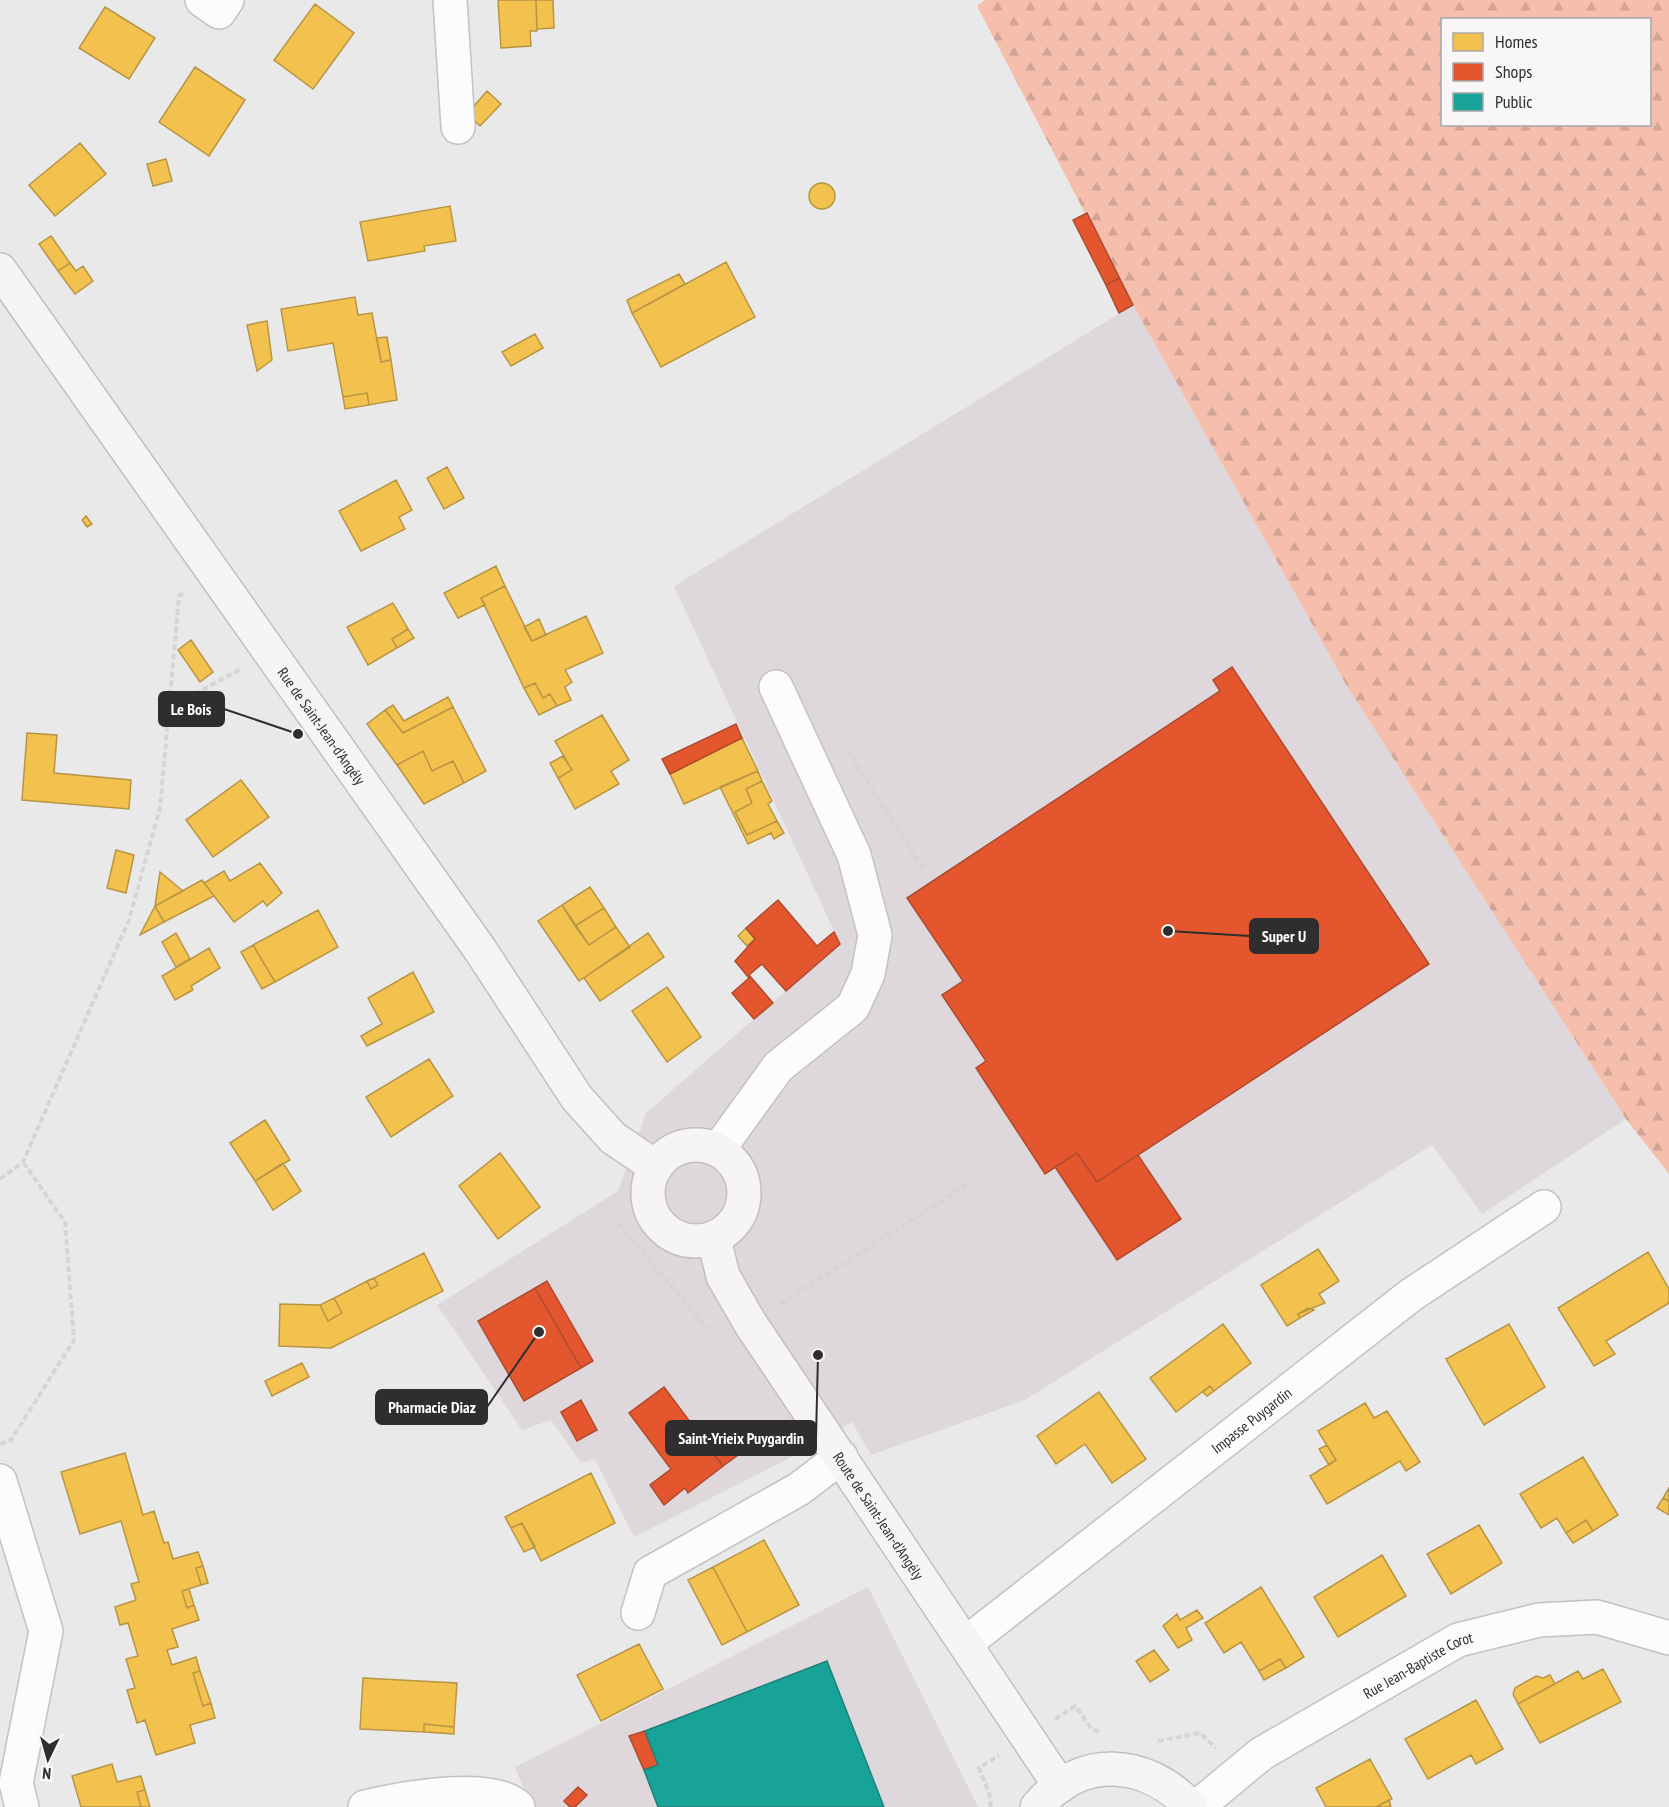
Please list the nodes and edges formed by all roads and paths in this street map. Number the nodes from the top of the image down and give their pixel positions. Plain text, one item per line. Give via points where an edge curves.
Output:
1 (202, 0) edge
2 (227, 0) edge
3 (450, 0) edge
4 (458, 128) dead end
5 (3, 281) edge
6 (211, 571) junction
7 (269, 654) junction
8 (777, 687) dead end
9 (171, 708) junction
10 (844, 746) dead end
11 (925, 871) dead end
12 (718, 1150) junction
13 (23, 1162) junction
14 (656, 1167) junction
15 (0, 1179) edge
16 (972, 1182) dead end
17 (1544, 1207) dead end
18 (618, 1223) dead end
19 (714, 1239) junction
20 (750, 1323) junction
21 (0, 1444) edge
22 (841, 1457) junction
23 (0, 1481) edge
24 (638, 1613) dead end
25 (1669, 1638) edge
26 (966, 1643) junction
27 (1049, 1796) edge
28 (22, 1807) edge
29 (365, 1807) edge
30 (519, 1807) edge
31 (1191, 1807) edge
32 (1197, 1807) edge

1 - 2 street via 219,12
3 - 4 street
5 - 6 main road, Rue de Saint-Jean-d'Angély
6 - 7 main road, Rue de Saint-Jean-d'Angély
6 - 9 path via 179,596
7 - 9 path
7 - 14 main road, Rue de Saint-Jean-d'Angély via 481,951 577,1098 613,1138
8 - 12 street via 855,855 875,935 868,974 853,1007 778,1066
9 - 13 path via 160,808 129,920
10 - 11 path
12 - 14 main road via 686,1146 671,1151
12 - 19 main road via 740,1172 744,1204 728,1231
13 - 15 path
13 - 21 path via 65,1222 74,1340 11,1440
14 - 19 main road via 647,1192 656,1222 682,1240
16 - 20 path
17 - 26 street, Impasse Puygardin via 1411,1295
18 - 20 path via 722,1345
19 - 20 main road, Route de Saint-Jean-d'Angély via 723,1276
20 - 22 main road, Route de Saint-Jean-d'Angély
22 - 24 street via 800,1488 650,1573
22 - 26 main road, Route de Saint-Jean-d'Angély
23 - 28 street via 46,1631 16,1783
25 - 32 street, Rue Jean-Baptiste Corot via 1597,1617 1539,1620 1458,1640 1261,1754
26 - 27 main road, Route de Saint-Jean-d'Angély
27 - 31 main road via 1087,1773 1117,1768 1146,1774 1173,1788
29 - 30 street via 432,1795 495,1795

